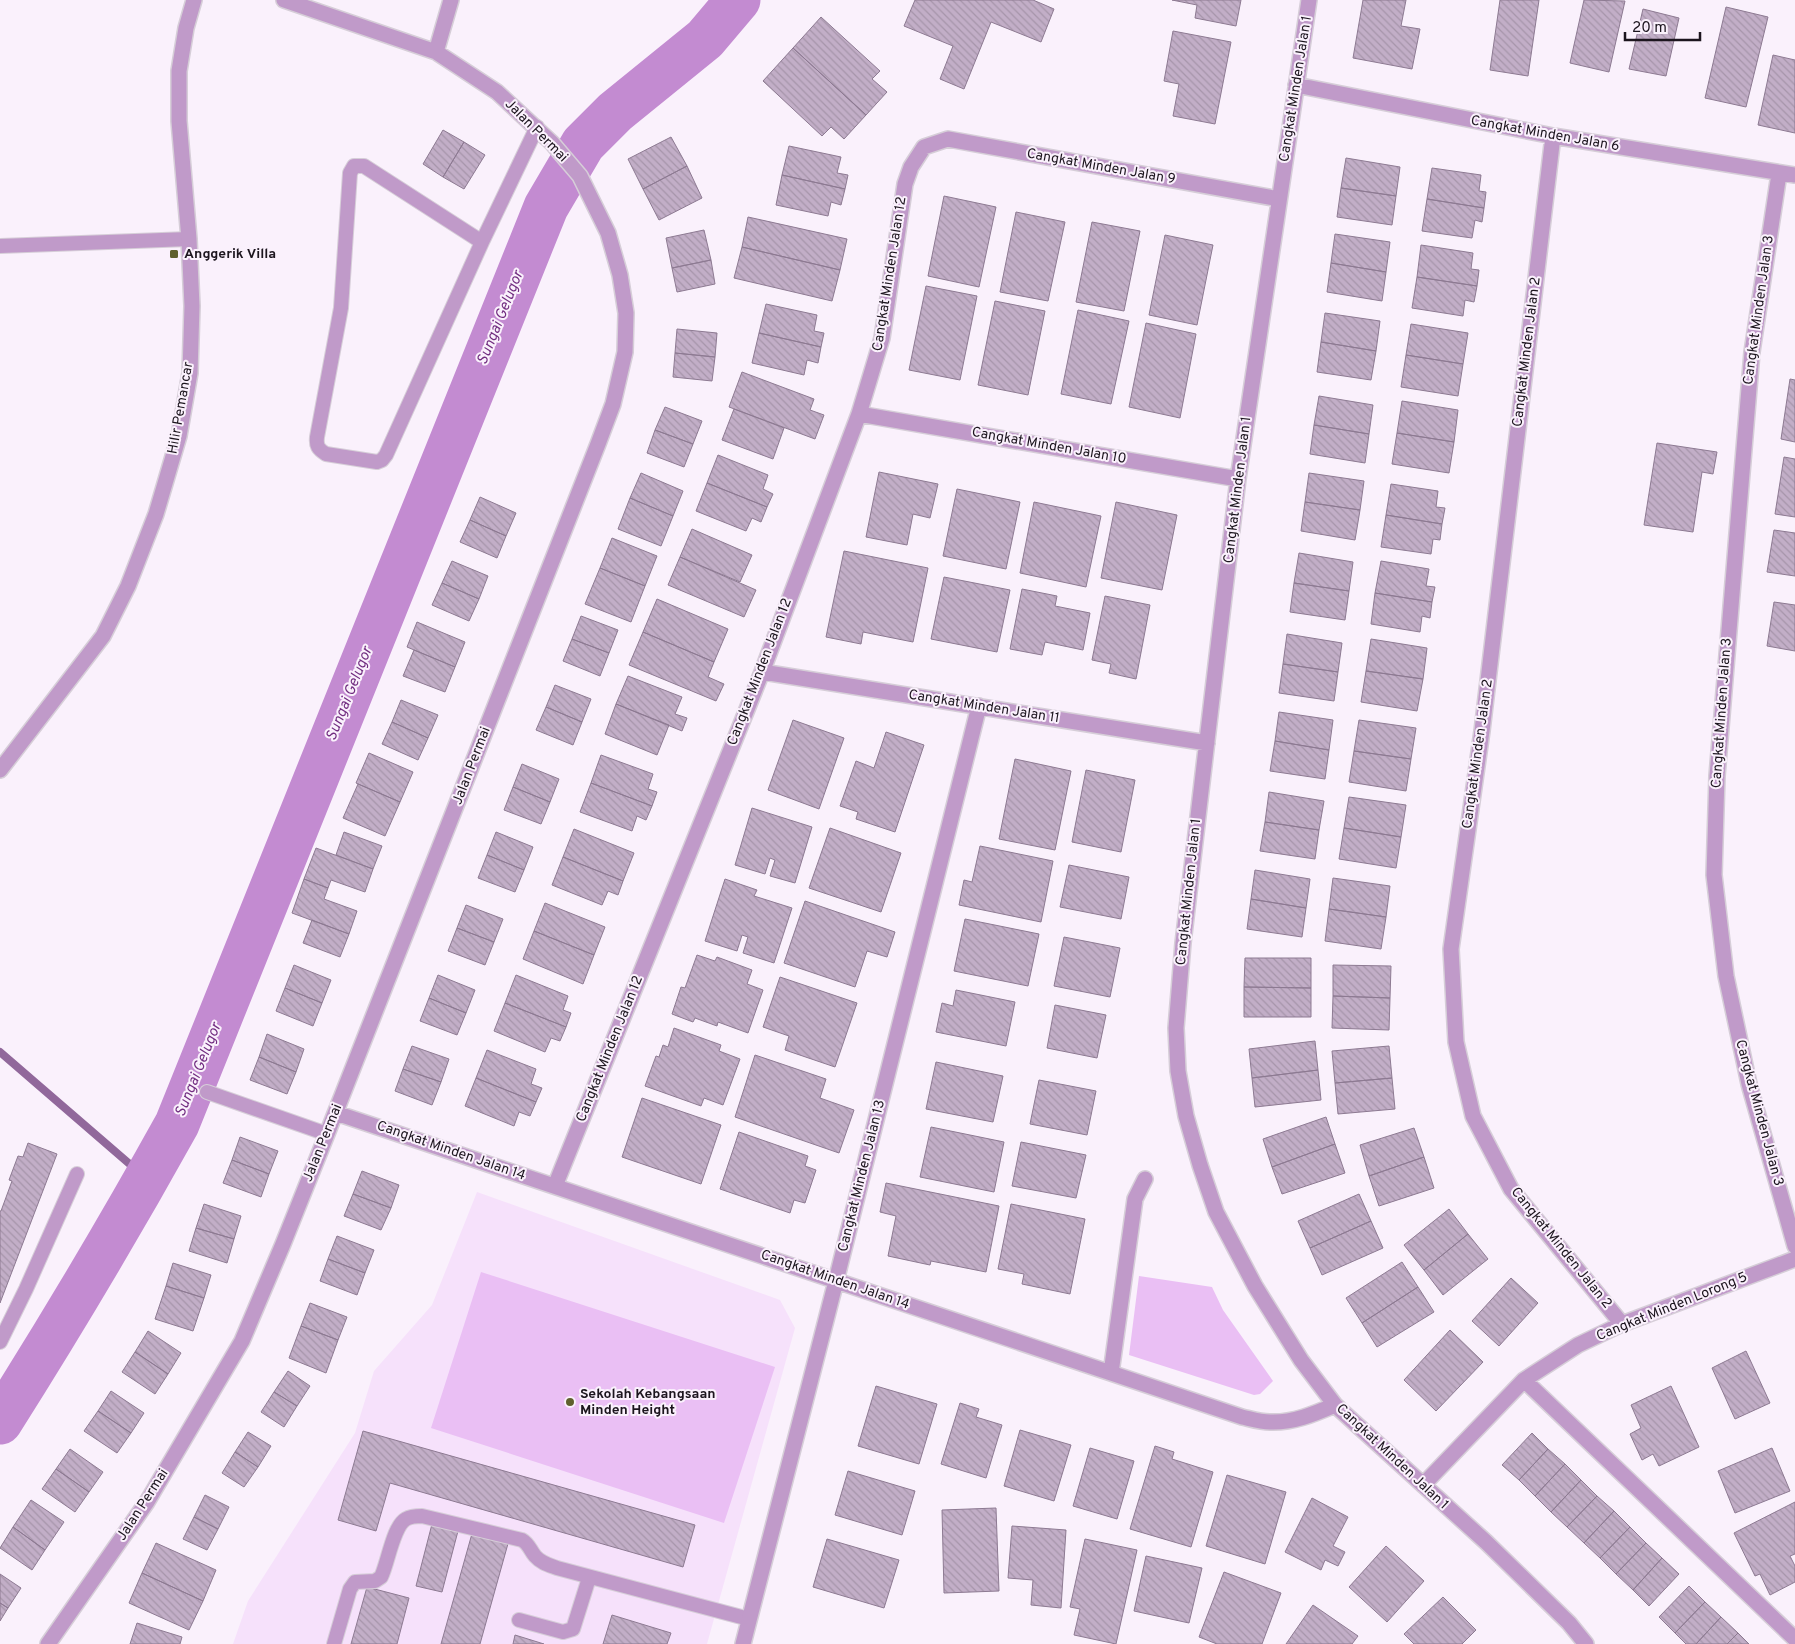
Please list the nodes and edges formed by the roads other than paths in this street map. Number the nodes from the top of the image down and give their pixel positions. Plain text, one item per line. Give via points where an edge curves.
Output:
1 (194, 0) edge
2 (284, 0) edge
3 (451, 0) edge
4 (1309, 0) edge
5 (436, 52) junction
6 (1296, 85) junction
7 (537, 127) junction
8 (1553, 136) junction
9 (924, 147) joint
10 (1779, 174) junction
11 (1795, 175) edge
12 (1279, 200) junction
13 (189, 239) junction
14 (482, 242) junction
15 (0, 246) edge
16 (859, 414) junction
17 (1238, 479) junction
18 (762, 672) junction
19 (980, 706) junction
20 (1207, 743) junction
21 (0, 770) edge
22 (208, 1092) dead end
23 (336, 1113) junction
24 (327, 1134) junction
25 (77, 1174) dead end
26 (1145, 1179) dead end
27 (555, 1186) junction
28 (1795, 1246) edge
29 (1795, 1259) edge
30 (836, 1281) junction
31 (1622, 1324) junction
32 (0, 1342) edge
33 (1111, 1373) junction
34 (1524, 1380) junction
35 (1335, 1405) junction
36 (1423, 1485) junction
37 (589, 1578) junction
38 (749, 1619) junction
39 (519, 1620) dead end
40 (1795, 1639) edge
41 (50, 1642) edge
42 (334, 1644) edge
43 (743, 1644) edge
44 (1586, 1644) edge

1 - 13 street, Hilir Pemancar via 179,71 179,121
2 - 5 street, Jalan Permai
3 - 5 street
4 - 6 street, Cangkat Minden Jalan 1
5 - 7 street, Jalan Permai via 497,92
6 - 8 street, Cangkat Minden Jalan 6
6 - 12 street, Cangkat Minden Jalan 1
7 - 14 lane
7 - 23 street, Jalan Permai via 580,176 608,233 626,313 625,352 613,404
8 - 10 street, Cangkat Minden Jalan 6
8 - 31 street, Cangkat Minden Jalan 2 via 1482,731 1451,950 1456,1042 1473,1116 1512,1189
9 - 12 street, Cangkat Minden Jalan 9 via 948,139
9 - 16 street, Cangkat Minden Jalan 12 via 905,184 882,338
10 - 11 street, Cangkat Minden Jalan 6
10 - 28 street, Cangkat Minden Jalan 3 via 1752,352 1717,776 1714,876 1726,976 1749,1084
12 - 17 street, Cangkat Minden Jalan 1
13 - 15 lane
13 - 21 street, Hilir Pemancar via 190,373 179,436 156,514 128,586 102,636
14 - 14 lane via 382,460 368,461 326,454 320,450 316,445 341,308 350,173 354,166 364,166
16 - 17 street, Cangkat Minden Jalan 10
16 - 18 street, Cangkat Minden Jalan 12
17 - 20 street, Cangkat Minden Jalan 1
18 - 19 street, Cangkat Minden Jalan 11
18 - 27 street, Cangkat Minden Jalan 12
19 - 20 street, Cangkat Minden Jalan 11
19 - 30 street, Cangkat Minden Jalan 13
20 - 35 street, Cangkat Minden Jalan 1 via 1176,1028 1178,1071 1186,1116 1216,1212 1255,1286 1296,1353
22 - 24 lane
23 - 24 street, Jalan Permai
23 - 27 street, Cangkat Minden Jalan 14
24 - 41 street, Jalan Permai via 242,1342 147,1502
25 - 32 lane
26 - 33 street via 1135,1199
27 - 30 street, Cangkat Minden Jalan 14
29 - 31 street, Cangkat Minden Lorong 5
30 - 33 street, Cangkat Minden Jalan 14
30 - 38 street, Cangkat Minden Jalan 13
31 - 34 street, Cangkat Minden Lorong 5 via 1578,1345
33 - 35 street, Cangkat Minden Jalan 14 via 1242,1417 1267,1422 1285,1422
34 - 36 street, Cangkat Minden Lorong 5
34 - 40 street
35 - 36 street, Cangkat Minden Jalan 1
36 - 44 street, Cangkat Minden Jalan 1 via 1555,1610
37 - 38 lane
37 - 39 lane via 573,1629 563,1632
37 - 42 lane via 544,1564 522,1540 411,1516 398,1526 381,1577 355,1582 350,1589
38 - 43 street, Cangkat Minden Jalan 13

